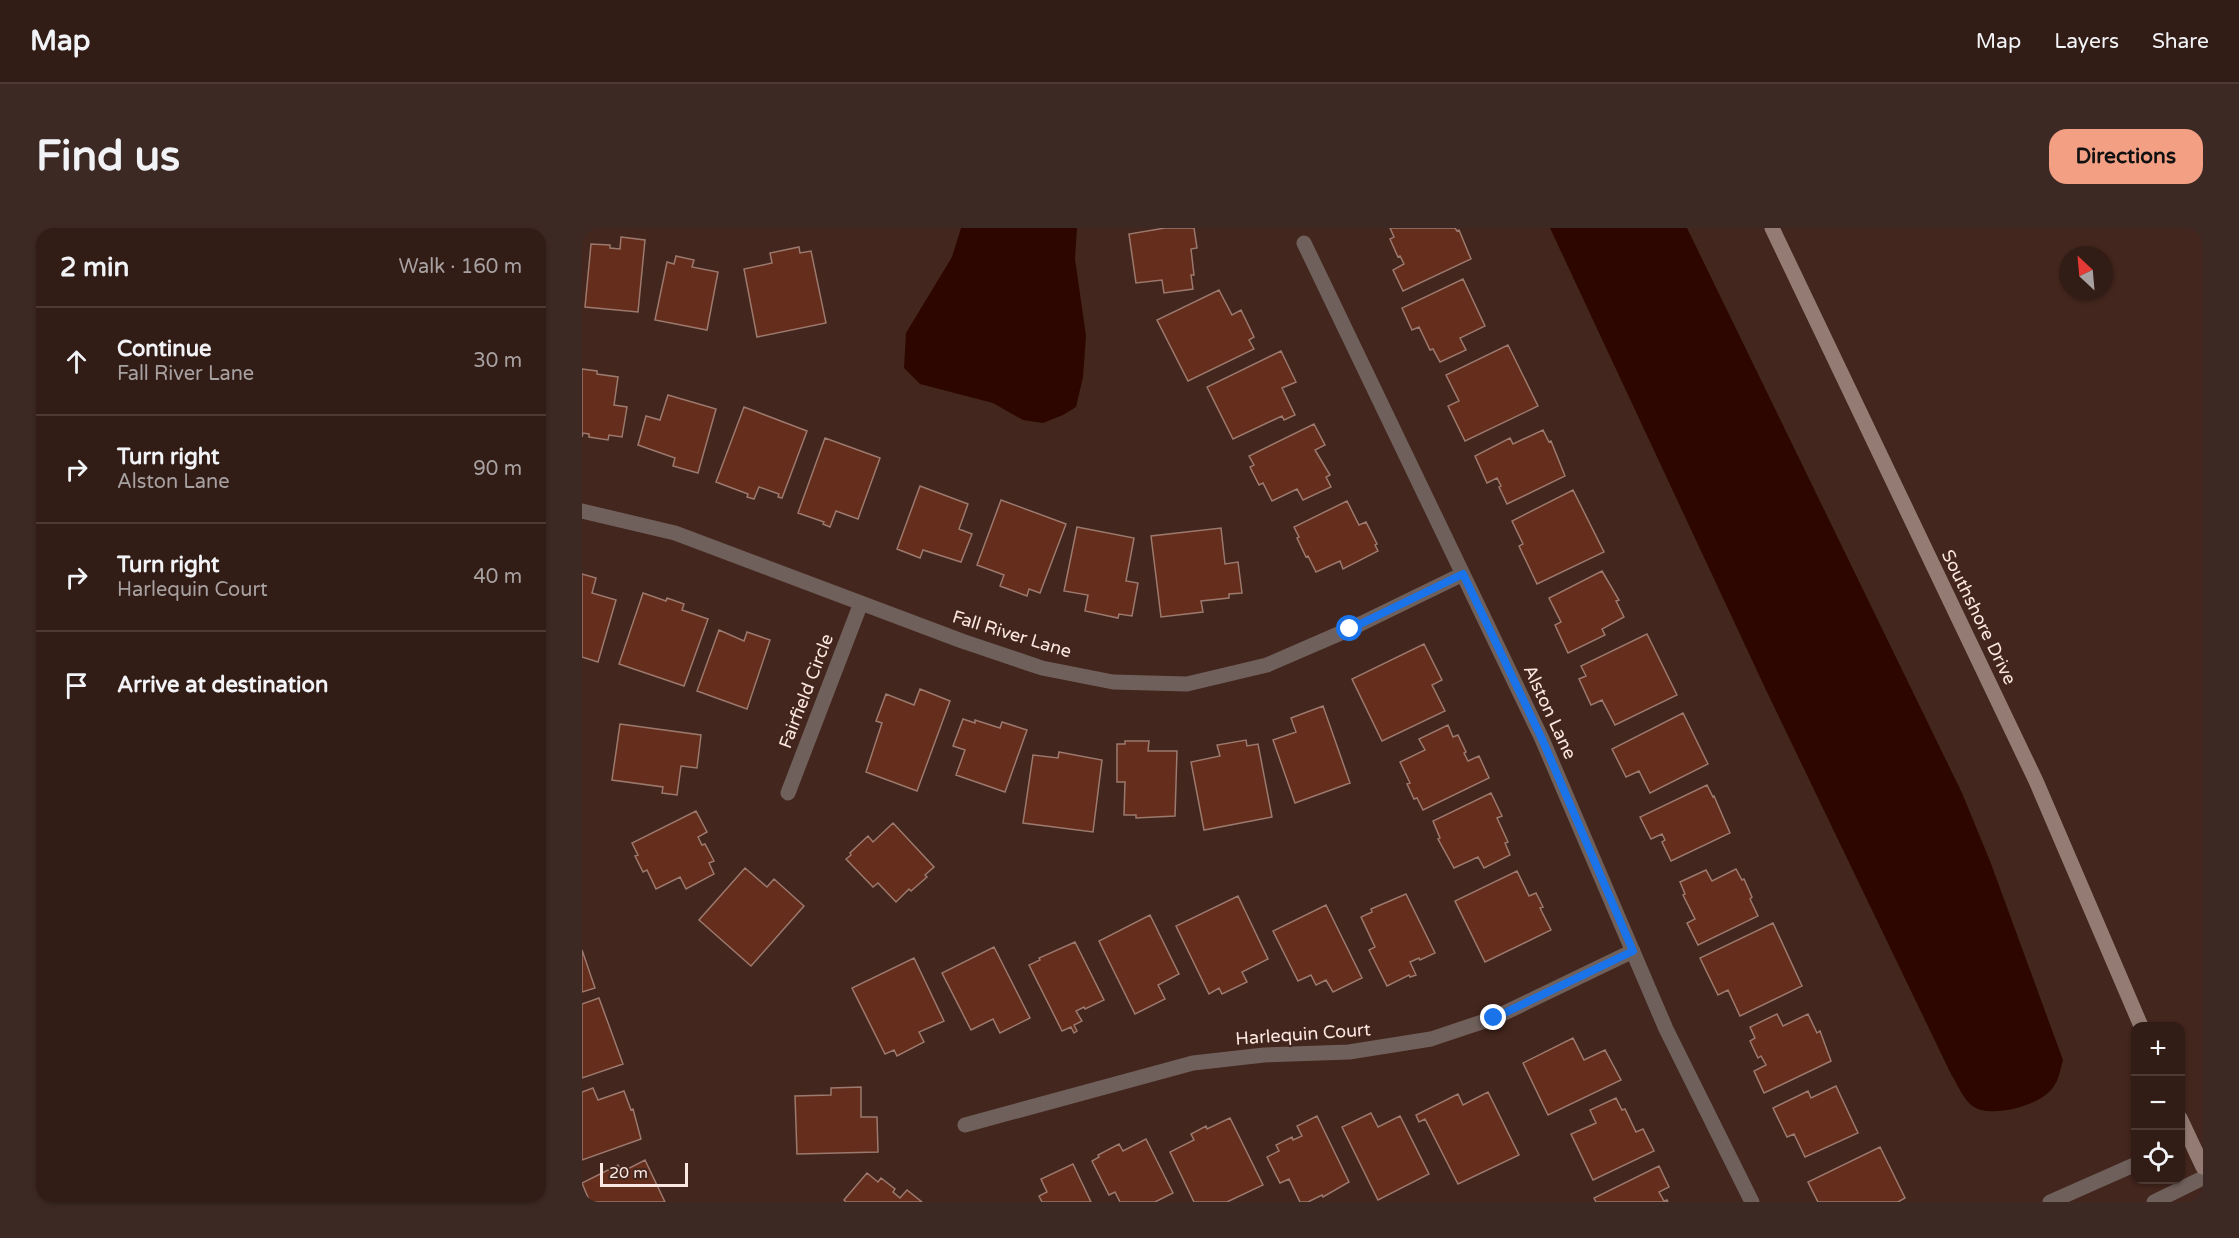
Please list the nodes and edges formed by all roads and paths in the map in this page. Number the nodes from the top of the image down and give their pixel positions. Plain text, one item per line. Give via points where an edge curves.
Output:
1 (1772, 228) edge
2 (1304, 243) dead end
3 (582, 511) edge
4 (1463, 574) junction
5 (861, 603) junction
6 (788, 793) dead end
7 (1633, 951) junction
8 (2139, 1022) edge
9 (965, 1125) dead end
10 (2185, 1141) edge
11 (2131, 1166) edge
12 (2203, 1167) edge
13 (2203, 1178) edge
14 (1752, 1202) edge
15 (2050, 1202) edge
16 (2154, 1202) edge

1 - 8 street, Southshore Drive via 2036,781
2 - 4 street, Alston Lane
3 - 5 street, Fall River Lane via 675,533
4 - 5 street, Fall River Lane via 1267,665 1187,684 1113,682 1042,668
4 - 7 street, Alston Lane via 1542,739
5 - 6 street, Fairfield Circle
7 - 9 street, Harlequin Court via 1494,1018 1431,1039 1349,1052 1193,1063
7 - 14 street, Alston Lane via 1666,1029
10 - 12 street
11 - 15 street
13 - 16 street

